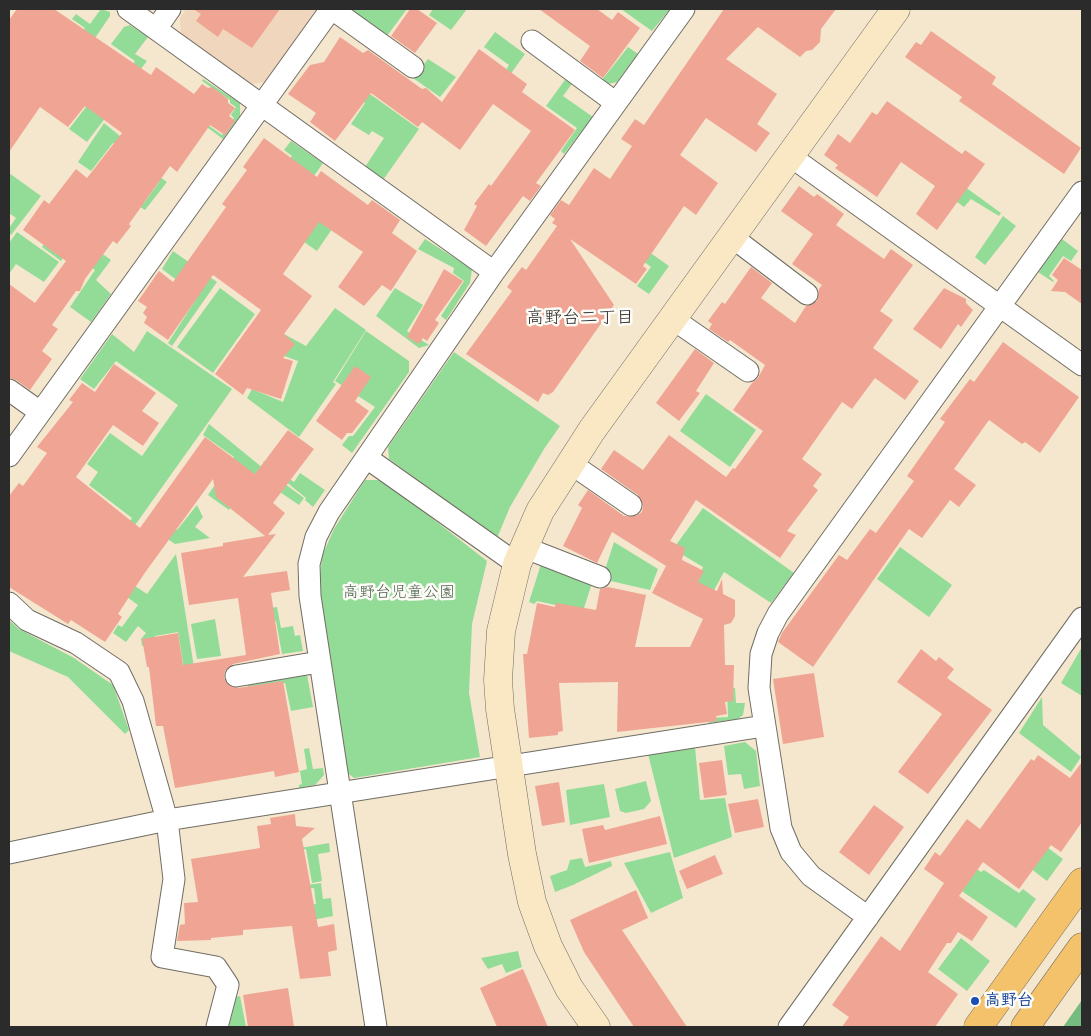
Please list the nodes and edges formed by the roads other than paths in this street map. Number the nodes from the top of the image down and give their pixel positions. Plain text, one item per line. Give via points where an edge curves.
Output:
1 (128, 9) edge
2 (170, 9) edge
3 (331, 9) edge
4 (684, 9) edge
5 (896, 9) edge
6 (156, 29) junction
7 (532, 41) dead end
8 (413, 68) dead end
9 (616, 103) junction
10 (261, 105) junction
11 (790, 156) junction
12 (1082, 192) edge
13 (732, 238) junction
14 (494, 272) junction
15 (807, 294) dead end
16 (1000, 306) junction
17 (673, 319) junction
18 (1082, 366) edge
19 (748, 371) dead end
20 (9, 390) edge
21 (40, 412) junction
22 (9, 456) edge
23 (367, 458) junction
24 (570, 463) junction
25 (631, 505) dead end
26 (520, 555) junction
27 (600, 576) dead end
28 (9, 603) edge
29 (1082, 618) edge
30 (319, 662) junction
31 (236, 676) dead end
32 (764, 726) junction
33 (508, 766) junction
34 (338, 794) junction
35 (167, 820) junction
36 (9, 853) edge
37 (1082, 882) edge
38 (868, 917) junction
39 (1082, 948) edge
40 (217, 1027) edge
41 (376, 1027) edge
42 (596, 1027) edge
43 (789, 1027) edge
44 (978, 1027) edge
45 (1025, 1027) edge

1 - 6 street
2 - 6 street
3 - 8 street
3 - 10 street
4 - 9 street
5 - 11 street
6 - 10 street
7 - 9 street
9 - 14 street
10 - 14 street
10 - 21 street
11 - 13 street
11 - 16 street
12 - 16 street
13 - 15 street
13 - 17 street
14 - 23 street
16 - 18 street
16 - 32 street via 771,626 760,664 759,688
17 - 19 street
17 - 24 street
20 - 21 street
21 - 22 street
23 - 26 street
23 - 30 street via 329,512 316,537 309,564
24 - 25 street
24 - 26 street via 540,511
26 - 27 street
26 - 33 street via 501,631 499,654 500,709
28 - 35 street via 26,620 76,643 119,672 133,701
29 - 38 street
30 - 31 street
30 - 34 street
32 - 33 street
32 - 38 street via 781,828 791,852 811,876
33 - 34 street
33 - 42 street via 532,902 548,946 569,988
34 - 35 street
34 - 41 street
35 - 36 street
35 - 40 street via 174,879 162,957 216,967 228,985
37 - 44 highway
38 - 43 street
39 - 45 highway

